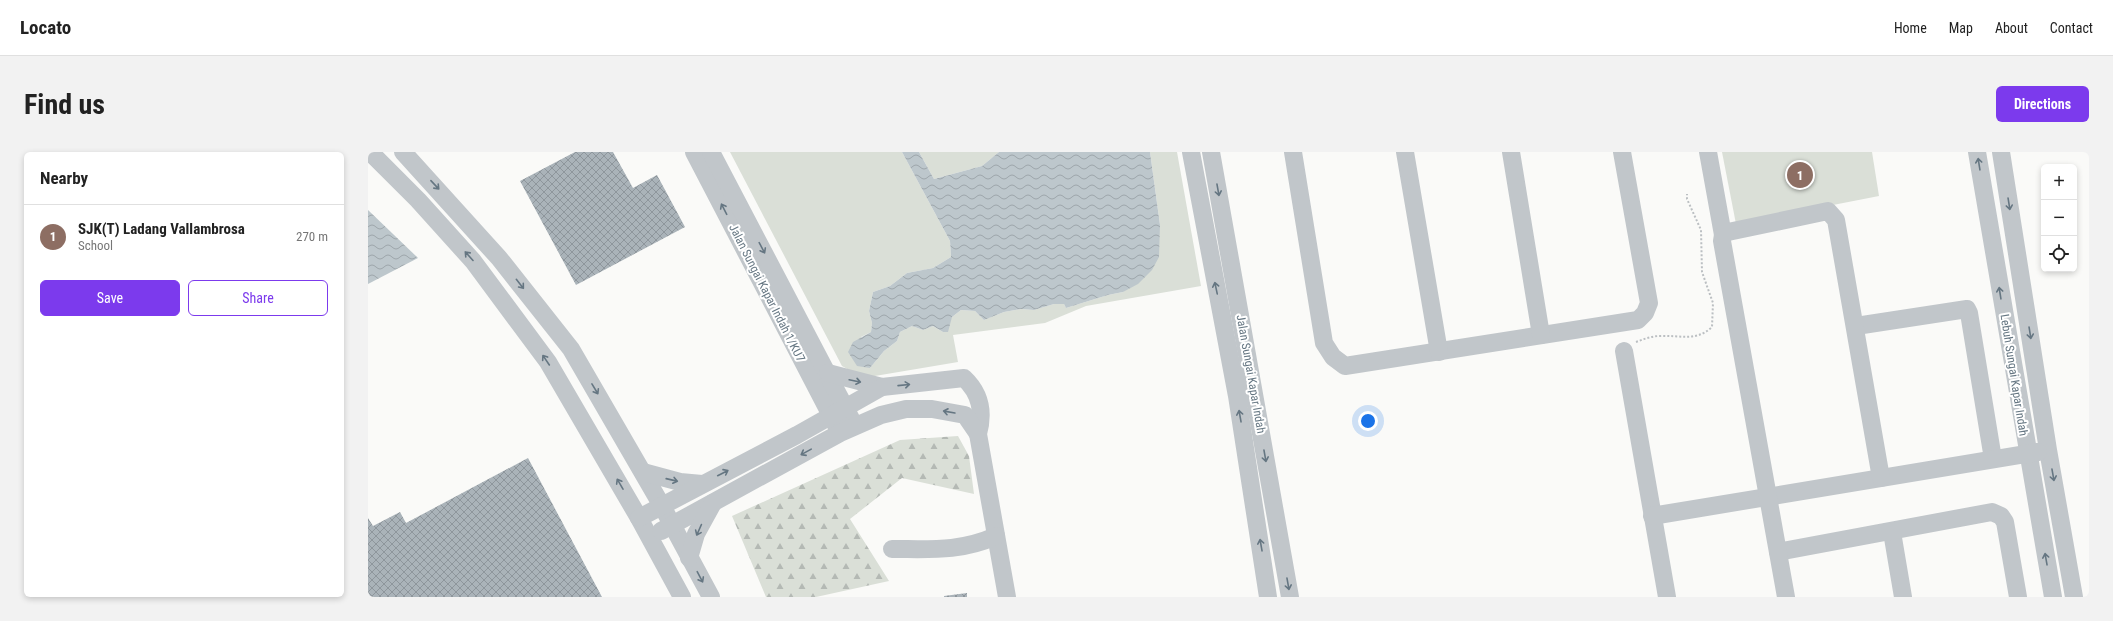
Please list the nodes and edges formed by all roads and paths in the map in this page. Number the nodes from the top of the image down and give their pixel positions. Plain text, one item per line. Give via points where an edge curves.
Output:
1 (694, 152) edge
2 (711, 152) edge
3 (1190, 152) edge
4 (1211, 152) edge
5 (1293, 152) edge
6 (1405, 152) edge
7 (1511, 152) edge
8 (1622, 152) edge
9 (1708, 152) edge
10 (1977, 152) edge
11 (2001, 152) edge
12 (371, 153) edge
13 (406, 154) edge
14 (1687, 194) dead end
15 (1723, 235) junction
16 (1856, 326) junction
17 (1541, 335) junction
18 (1628, 348) joint
19 (1439, 352) junction
20 (818, 368) junction
21 (882, 387) junction
22 (816, 389) junction
23 (838, 412) junction
24 (847, 429) junction
25 (978, 434) junction
26 (797, 435) junction
27 (2048, 450) junction
28 (2027, 454) junction
29 (1993, 459) junction
30 (642, 472) junction
31 (1881, 478) junction
32 (702, 484) junction
33 (1769, 496) junction
34 (713, 503) junction
35 (662, 506) junction
36 (1652, 516) junction
37 (639, 518) junction
38 (671, 525) junction
39 (1892, 532) junction
40 (650, 538) junction
41 (989, 539) junction
42 (892, 549) dead end
43 (1778, 552) junction
44 (690, 558) junction
45 (682, 597) edge
46 (711, 597) edge
47 (1007, 597) edge
48 (1268, 597) edge
49 (1290, 597) edge
50 (1667, 597) edge
51 (1786, 597) edge
52 (1903, 597) edge
53 (2018, 597) edge
54 (2053, 597) edge
55 (2074, 597) edge

20 -> 1 street, Jalan Sungai Kapar Indah 1/KU7
2 -> 20 street, Jalan Sungai Kapar Indah 1/KU7 via 812,347
48 -> 3 street, Jalan Sungai Kapar Indah via 1237,396
4 -> 49 street, Jalan Sungai Kapar Indah
5 - 19 street via 1324,343 1333,357 1346,366
6 - 19 street
7 - 17 street
8 - 17 street via 1649,303 1645,313 1638,320
9 - 15 street
28 -> 10 street, Lebuh Sungai Kapar Indah
11 -> 27 street, Lebuh Sungai Kapar Indah
37 -> 12 street via 548,362 473,261
13 -> 30 street via 499,258 571,349
14 - 18 path via 1701,230 1702,272 1713,303 1712,327 1696,337 1655,336
15 - 16 street via 1828,211 1833,214
15 - 33 street via 1722,241
16 - 29 street via 1966,309 1969,313
16 - 31 street
17 - 19 street
18 - 36 street
20 -> 21 street
20 - 22 street, Jalan Sungai Kapar Indah 1/KU7
20 - 23 street, Jalan Sungai Kapar Indah 1/KU7
21 - 23 street
21 -> 25 street via 964,378 974,387 978,398 982,419
22 - 23 street, Jalan Sungai Kapar Indah 1/KU7
22 - 26 street via 811,412
23 - 24 street, Jalan Sungai Kapar Indah 1/KU7
23 - 26 street
25 -> 24 street via 965,415 932,409 906,409 881,415
24 -> 34 street
25 - 41 street
32 -> 26 street
27 - 28 street
27 -> 55 street, Lebuh Sungai Kapar Indah
28 - 29 street
54 -> 28 street, Lebuh Sungai Kapar Indah
29 - 31 street
30 -> 32 street via 680,482
30 - 35 street
31 - 33 street
32 - 35 street
33 - 36 street
33 - 43 street
34 - 38 street
34 -> 44 street via 696,534
35 - 37 street
35 - 38 street
36 - 50 street
37 - 40 street
38 - 40 street
38 - 44 street
39 - 43 street
39 - 52 street
39 - 53 street via 1992,512 2001,516 2005,522
40 - 45 street
41 - 42 street via 957,549
41 - 47 street
43 - 51 street
44 -> 46 street

